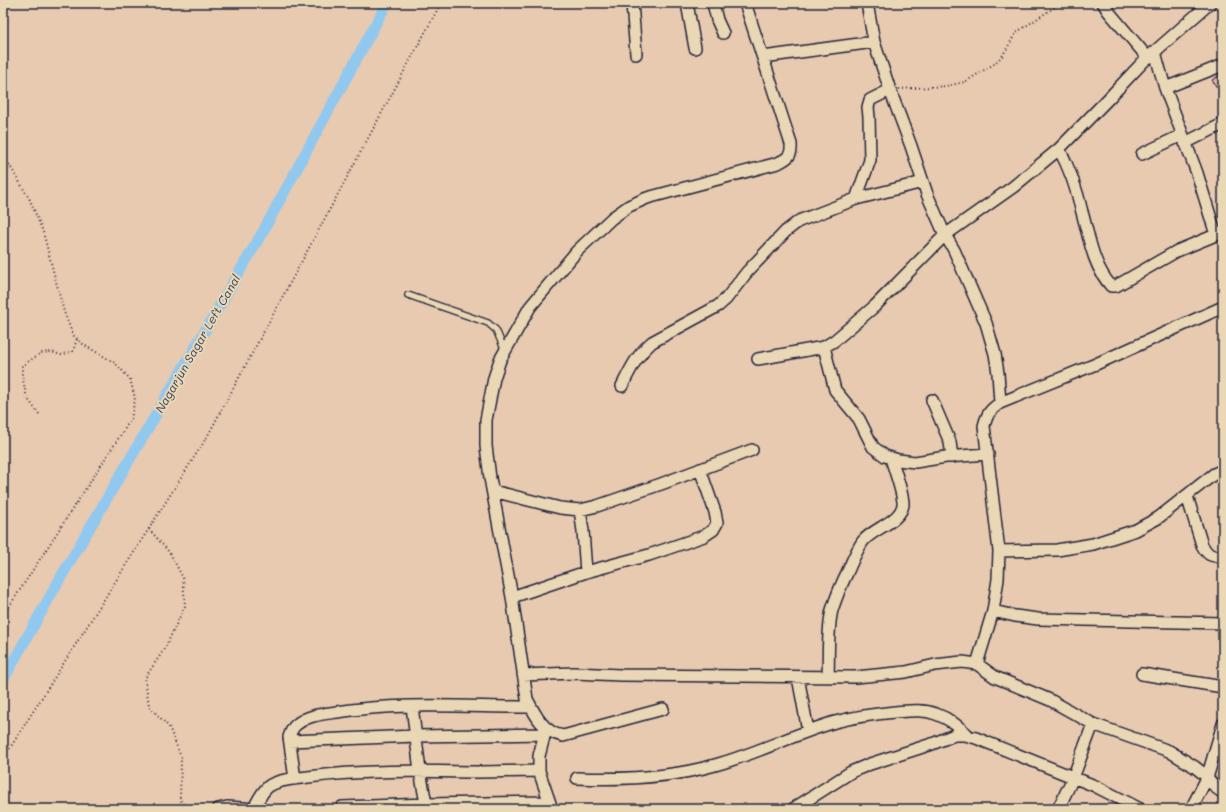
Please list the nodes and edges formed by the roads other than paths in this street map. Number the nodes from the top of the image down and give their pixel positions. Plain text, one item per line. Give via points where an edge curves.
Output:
1 (632, 3) edge
2 (687, 3) edge
3 (713, 3) edge
4 (745, 3) edge
5 (867, 3) edge
6 (1103, 3) edge
7 (1210, 3) edge
8 (723, 33) dead end
9 (874, 42) junction
10 (695, 48) dead end
11 (636, 54) dead end
12 (1151, 55) junction
13 (763, 57) junction
14 (1223, 65) edge
15 (1165, 88) junction
16 (890, 90) junction
17 (1223, 124) edge
18 (1184, 139) junction
19 (1059, 149) junction
20 (1142, 154) dead end
21 (923, 182) junction
22 (856, 199) junction
23 (1220, 233) edge
24 (946, 235) junction
25 (408, 295) dead end
26 (1223, 307) edge
27 (824, 347) junction
28 (505, 351) junction
29 (758, 359) dead end
30 (622, 386) dead end
31 (932, 400) dead end
32 (1000, 403) junction
33 (752, 450) dead end
34 (988, 454) junction
35 (952, 457) junction
36 (891, 458) junction
37 (700, 469) junction
38 (1223, 470) edge
39 (493, 491) junction
40 (1187, 496) junction
41 (580, 510) junction
42 (999, 551) junction
43 (1223, 557) edge
44 (586, 572) junction
45 (512, 597) junction
46 (993, 611) junction
47 (1223, 624) edge
48 (977, 664) junction
49 (1142, 674) dead end
50 (523, 675) junction
51 (798, 677) junction
52 (828, 677) junction
53 (1223, 687) edge
54 (412, 706) junction
55 (531, 707) junction
56 (663, 709) dead end
57 (1093, 724) junction
58 (1223, 724) edge
59 (808, 731) junction
60 (545, 732) junction
61 (416, 736) junction
62 (969, 736) junction
63 (290, 741) junction
64 (420, 771) junction
65 (539, 771) junction
66 (577, 778) dead end
67 (1073, 778) junction
68 (1207, 778) junction
69 (295, 779) junction
70 (1223, 793) edge
71 (550, 805) edge
72 (427, 806) edge
73 (342, 807) dead end
74 (218, 809) edge
75 (255, 809) edge
76 (793, 809) edge
77 (1058, 809) edge
78 (1140, 809) edge
79 (1191, 809) edge

1 - 11 street
2 - 10 street
3 - 8 street
4 - 13 street
5 - 9 street
6 - 12 street
7 - 12 street
9 - 13 street
9 - 16 street
12 - 15 street
12 - 19 street
13 - 28 street via 791,144 792,152 787,159 647,198 629,206 612,218 577,251 530,307
14 - 15 street
15 - 18 street
16 - 21 street
16 - 22 street via 870,100 870,160
17 - 18 street
18 - 20 street
18 - 23 street
19 - 23 street via 1069,167 1094,257 1111,286 1116,286 1177,250
19 - 24 street via 1014,187
21 - 22 street
21 - 24 street
22 - 30 street via 799,221 786,231 718,306 643,349
24 - 27 street via 875,306
24 - 32 street via 986,324 995,354
25 - 28 lane via 488,323 496,330
26 - 32 street via 1096,364
27 - 29 street
27 - 36 street via 835,390 859,419 874,447
28 - 39 street via 494,378 486,420 486,446
31 - 35 street via 950,442
32 - 34 street via 990,410 986,417 984,426
33 - 37 street
34 - 35 street
34 - 42 street
35 - 36 street via 915,462
36 - 52 street via 903,505 896,518 874,531 856,551 832,611
37 - 41 street
37 - 44 street via 715,512 717,523 713,530 704,536 649,555
38 - 40 street via 1214,474
39 - 41 street via 560,508
39 - 45 street
40 - 42 street via 1158,518 1136,530 1093,544 1057,550
40 - 43 street via 1202,545 1211,556
41 - 44 street
42 - 46 street
44 - 45 street
45 - 50 street
46 - 47 street via 1038,619
46 - 48 street
48 - 52 street via 962,662 906,672
48 - 57 street via 995,677 1050,700
49 - 53 street
50 - 51 street via 574,673
50 - 55 street
51 - 52 street
51 - 59 street
54 - 55 street
54 - 61 street
54 - 63 street via 360,708 317,715 296,724 291,730
55 - 60 street
56 - 60 street via 563,736
57 - 67 street
57 - 68 street via 1169,751 1195,767
58 - 68 street
59 - 62 street via 856,717 919,710 953,722
59 - 66 street via 715,765 671,775 633,779
60 - 61 street
60 - 65 street via 539,756
61 - 63 street
61 - 64 street
62 - 67 street
62 - 76 street via 954,735 858,770
63 - 69 street
64 - 65 street
64 - 69 street via 360,772
64 - 72 street
65 - 71 street
67 - 77 street
67 - 78 street
68 - 70 street
68 - 79 street
69 - 75 street via 269,786
71 - 72 street
72 - 73 street
74 - 75 street

